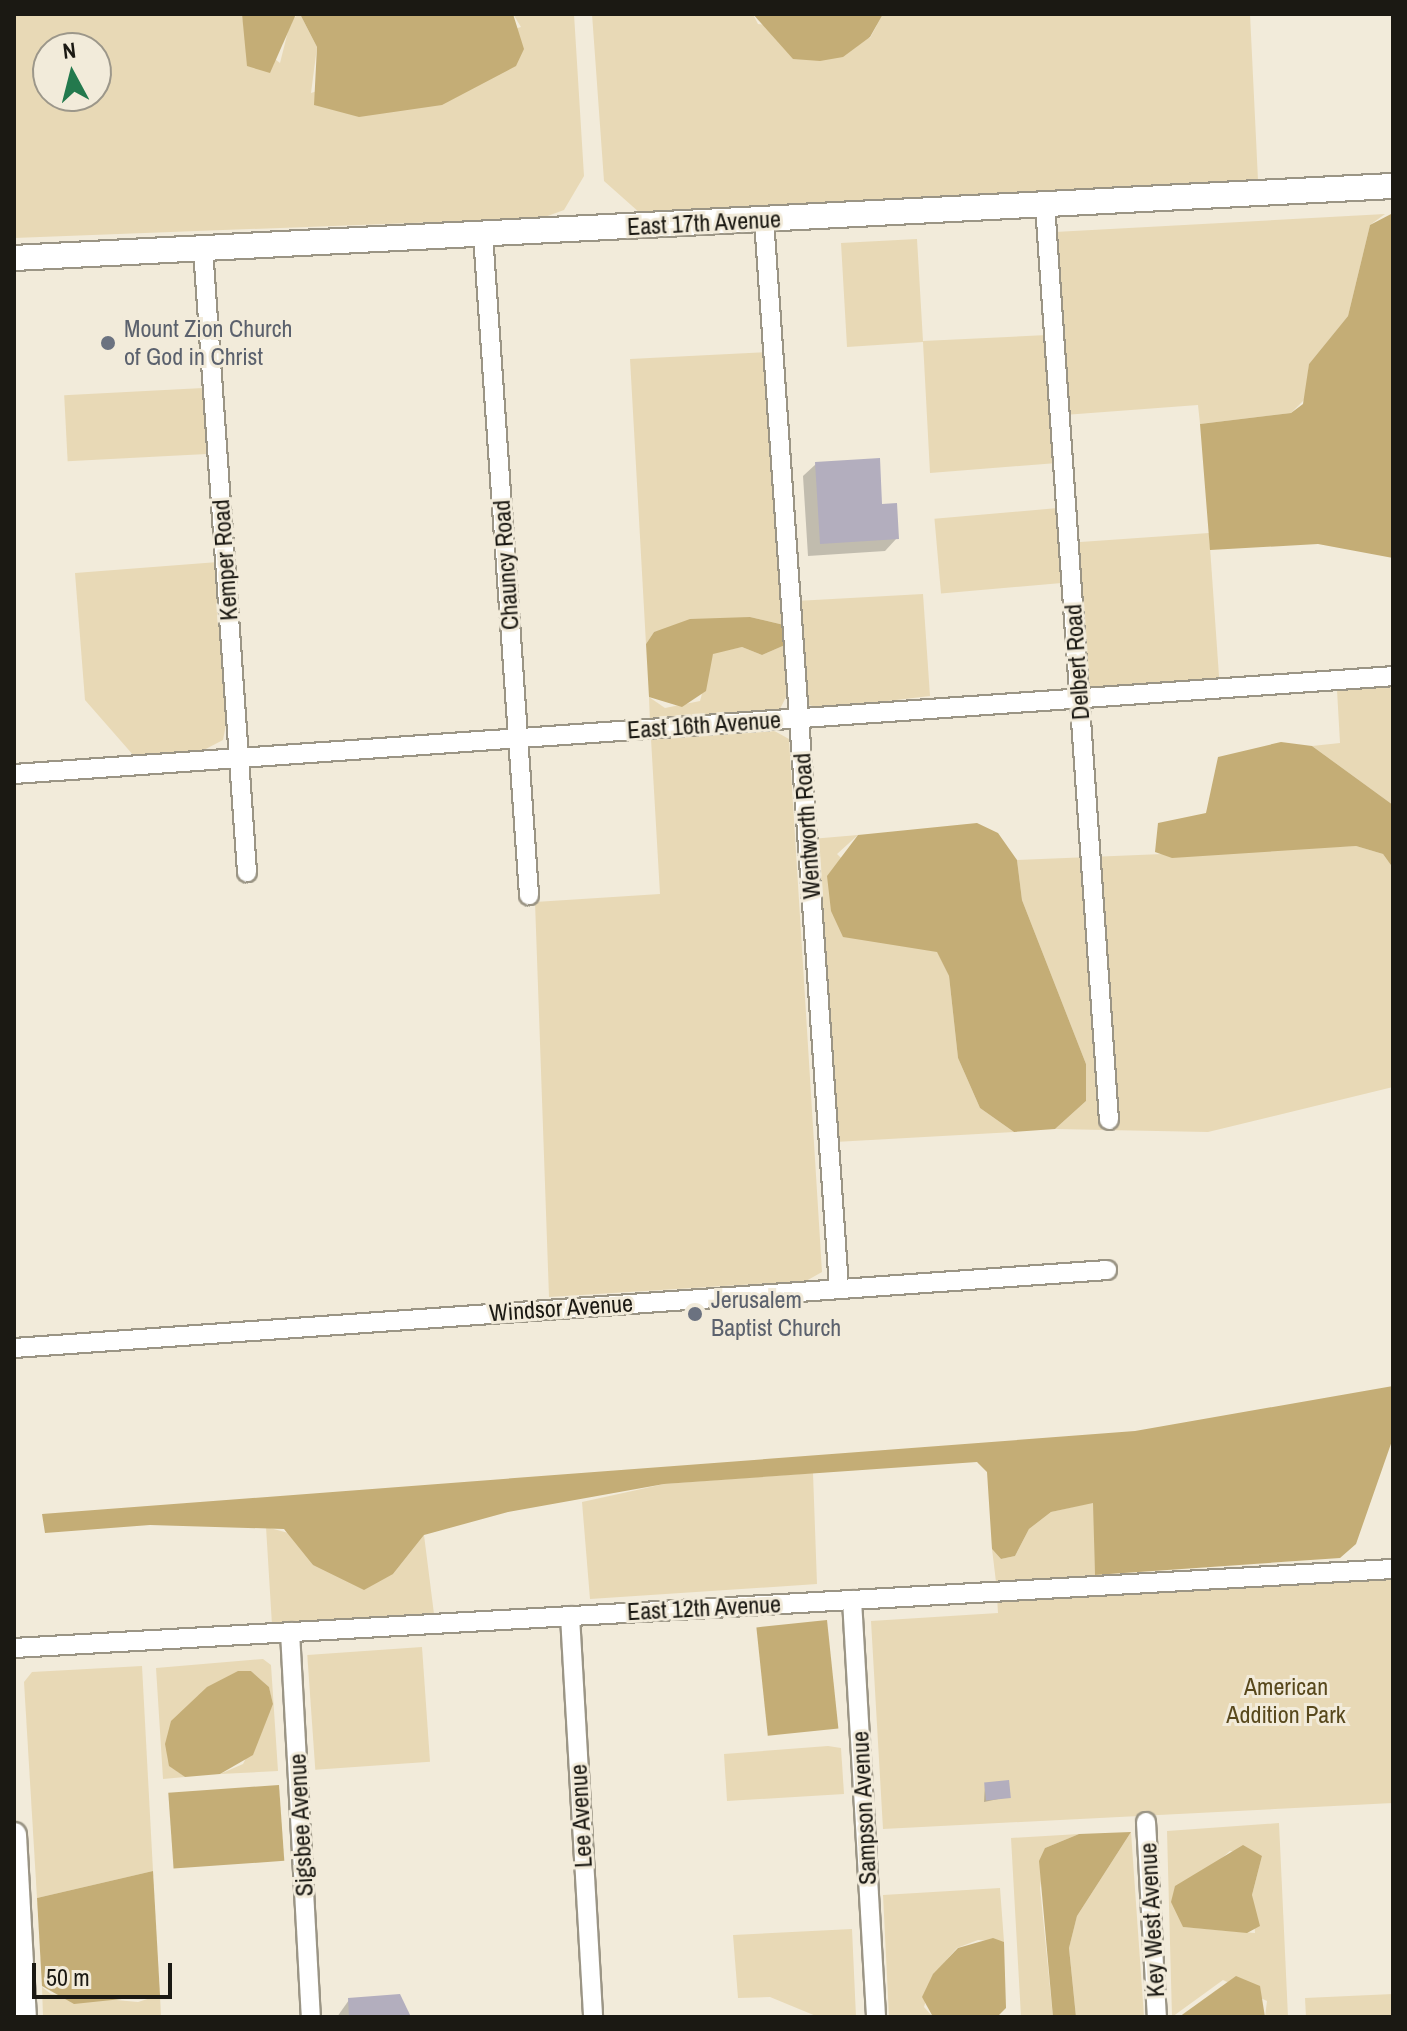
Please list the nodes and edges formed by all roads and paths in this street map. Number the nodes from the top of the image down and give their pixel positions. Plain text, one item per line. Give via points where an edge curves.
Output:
1 (1393, 186) edge
2 (1045, 205) junction
3 (764, 220) junction
4 (483, 235) junction
5 (203, 249) junction
6 (14, 258) edge
7 (1393, 676) edge
8 (1080, 699) junction
9 (799, 719) junction
10 (519, 738) junction
11 (239, 758) junction
12 (14, 774) edge
13 (247, 872) dead end
14 (529, 895) dead end
15 (1109, 1120) dead end
16 (1107, 1270) dead end
17 (839, 1288) junction
18 (14, 1348) edge
19 (1393, 1569) edge
20 (852, 1600) junction
21 (570, 1616) junction
22 (290, 1632) junction
23 (14, 1648) edge
24 (1146, 1822) dead end
25 (14, 1835) edge
26 (24, 2017) edge
27 (311, 2017) edge
28 (593, 2017) edge
29 (876, 2017) edge
30 (1157, 2017) edge

1 - 2 street, East 17th Avenue
2 - 3 street, East 17th Avenue
2 - 8 street, Delbert Road
3 - 4 street, East 17th Avenue
3 - 9 street, Wentworth Road
4 - 5 street, East 17th Avenue
4 - 10 street, Chauncy Road
5 - 6 street, East 17th Avenue
5 - 11 street, Kemper Road
7 - 8 street, East 16th Avenue
8 - 9 street, East 16th Avenue
8 - 15 street, Delbert Road
9 - 10 street, East 16th Avenue
9 - 17 street, Wentworth Road
10 - 11 street, East 16th Avenue
10 - 14 street, Chauncy Road
11 - 12 street, East 16th Avenue
11 - 13 street, Kemper Road
16 - 17 street, Windsor Avenue
17 - 18 street, Windsor Avenue
19 - 20 street, East 12th Avenue
20 - 21 street, East 12th Avenue
20 - 29 street, Sampson Avenue
21 - 22 street, East 12th Avenue
21 - 28 street, Lee Avenue
22 - 23 street, East 12th Avenue
22 - 27 street, Sigsbee Avenue
24 - 30 street, Key West Avenue
25 - 26 street

